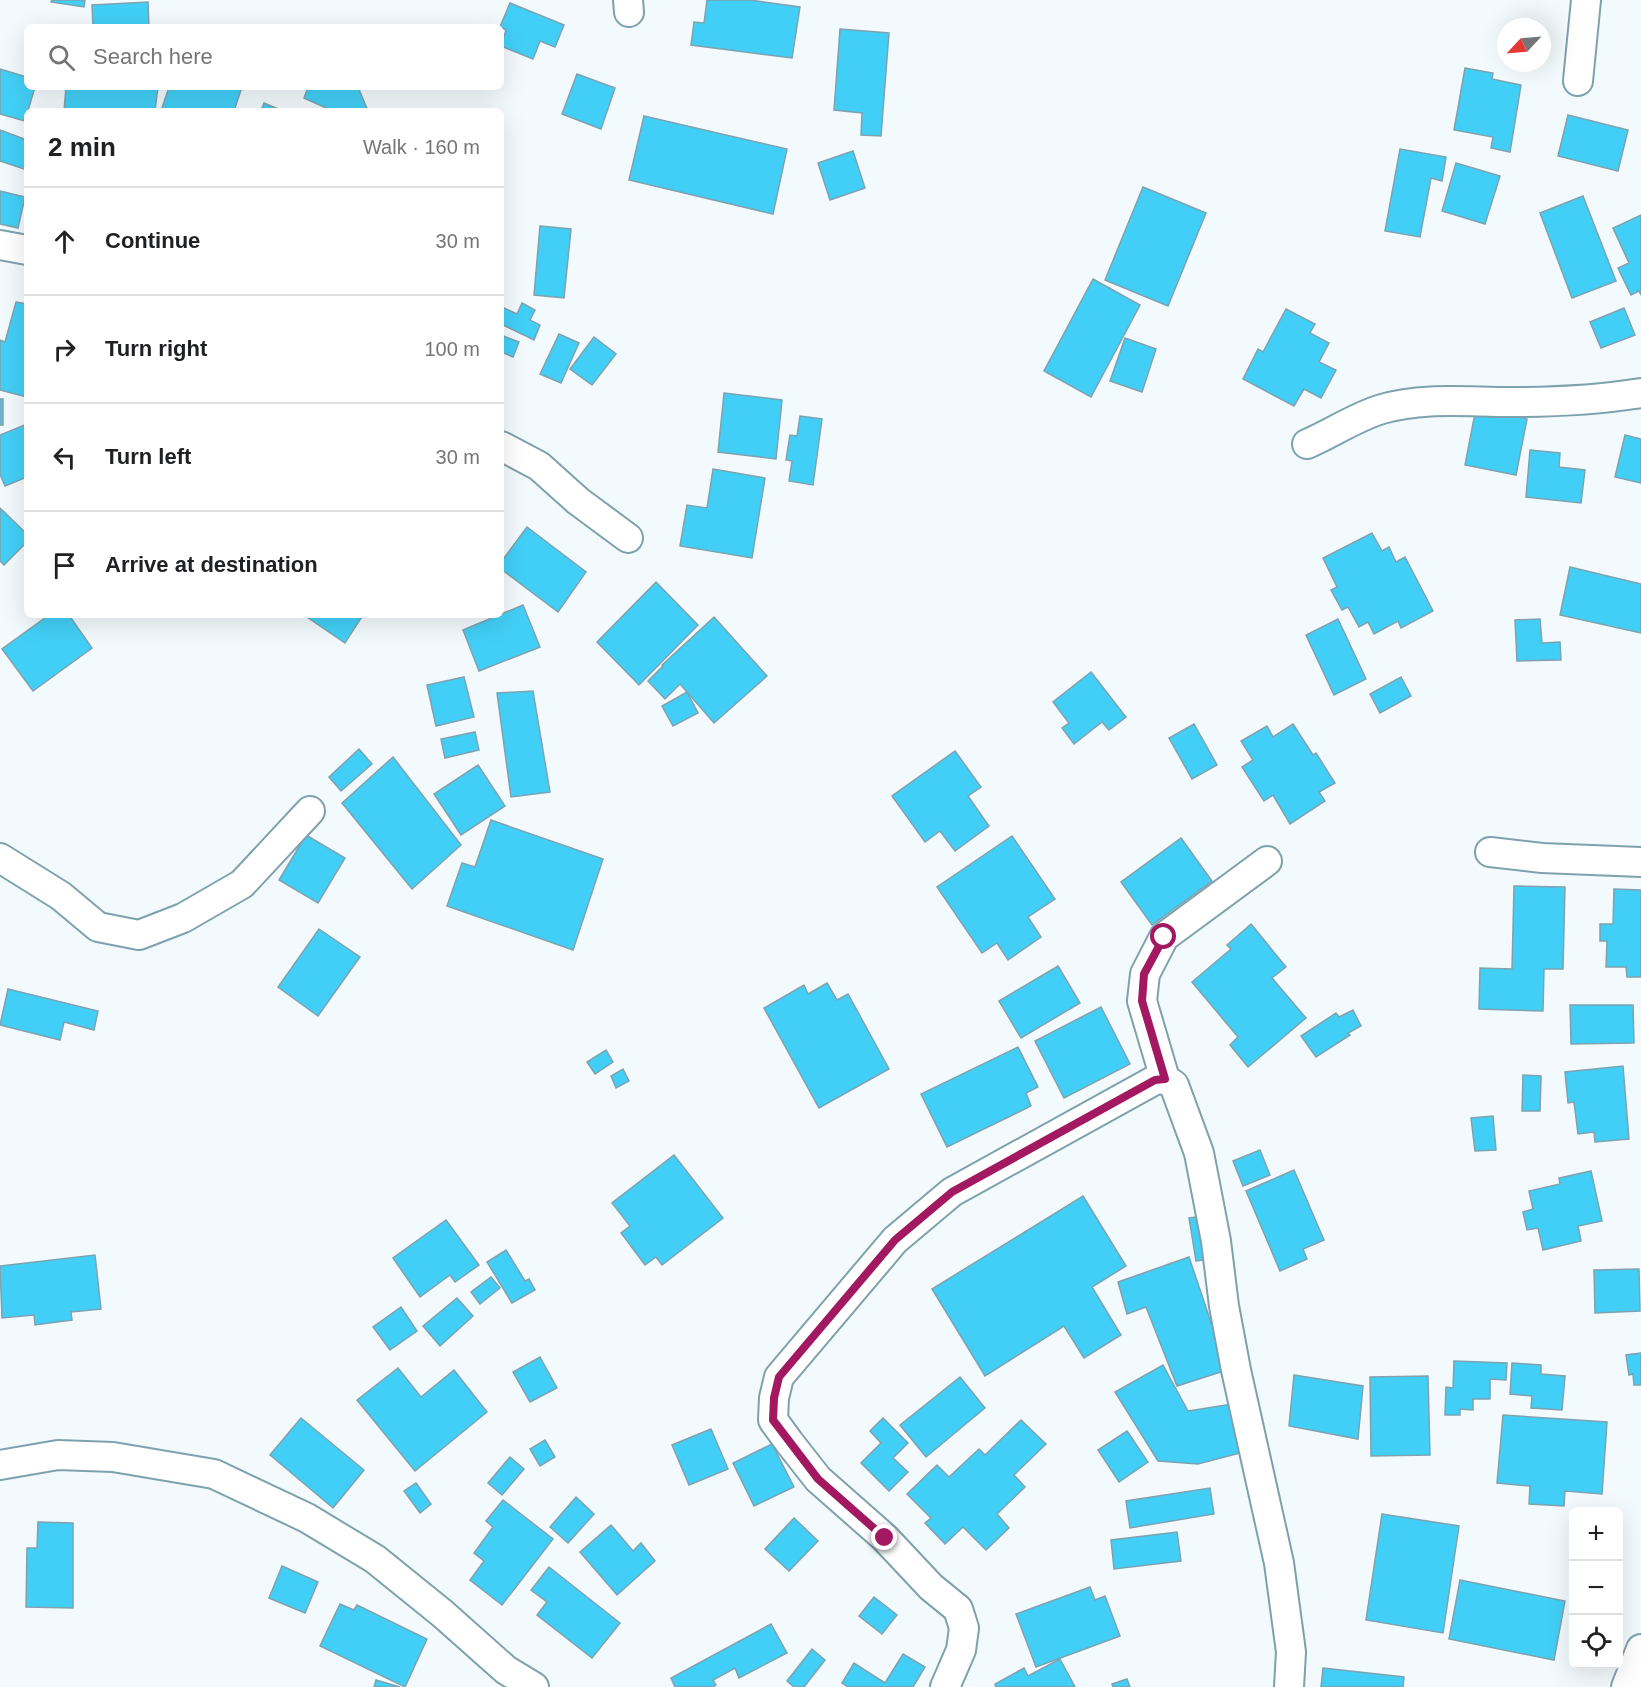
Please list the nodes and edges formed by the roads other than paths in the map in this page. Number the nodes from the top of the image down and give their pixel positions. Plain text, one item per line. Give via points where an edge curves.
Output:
1 (1586, 0) edge
2 (1578, 81) dead end
3 (0, 245) edge
4 (24, 249) edge
5 (1641, 393) edge
6 (1307, 444) dead end
7 (504, 448) edge
8 (628, 538) dead end
9 (310, 810) dead end
10 (1490, 852) dead end
11 (0, 858) edge
12 (1266, 861) dead end
13 (1641, 862) edge
14 (1165, 1079) junction
15 (0, 1465) edge
16 (1641, 1649) edge
17 (534, 1687) edge
18 (945, 1687) edge
19 (1288, 1687) edge
20 (1626, 1687) edge

1 - 2 street
3 - 4 street
5 - 6 street via 1604,399 1437,400 1383,408
7 - 8 street via 539,466
9 - 11 street via 242,884 183,918 139,935 98,927 62,896
10 - 13 street
12 - 14 street via 1164,937 1144,974 1142,1001
14 - 18 street via 1155,1080 952,1192 895,1240 779,1377 773,1420 789,1442 818,1479 958,1609 964,1628 961,1650
14 - 19 street via 1174,1085 1200,1153 1232,1348 1279,1563 1291,1652
15 - 17 street via 58,1455 113,1457 214,1474 307,1518 375,1559 506,1670
16 - 20 street

